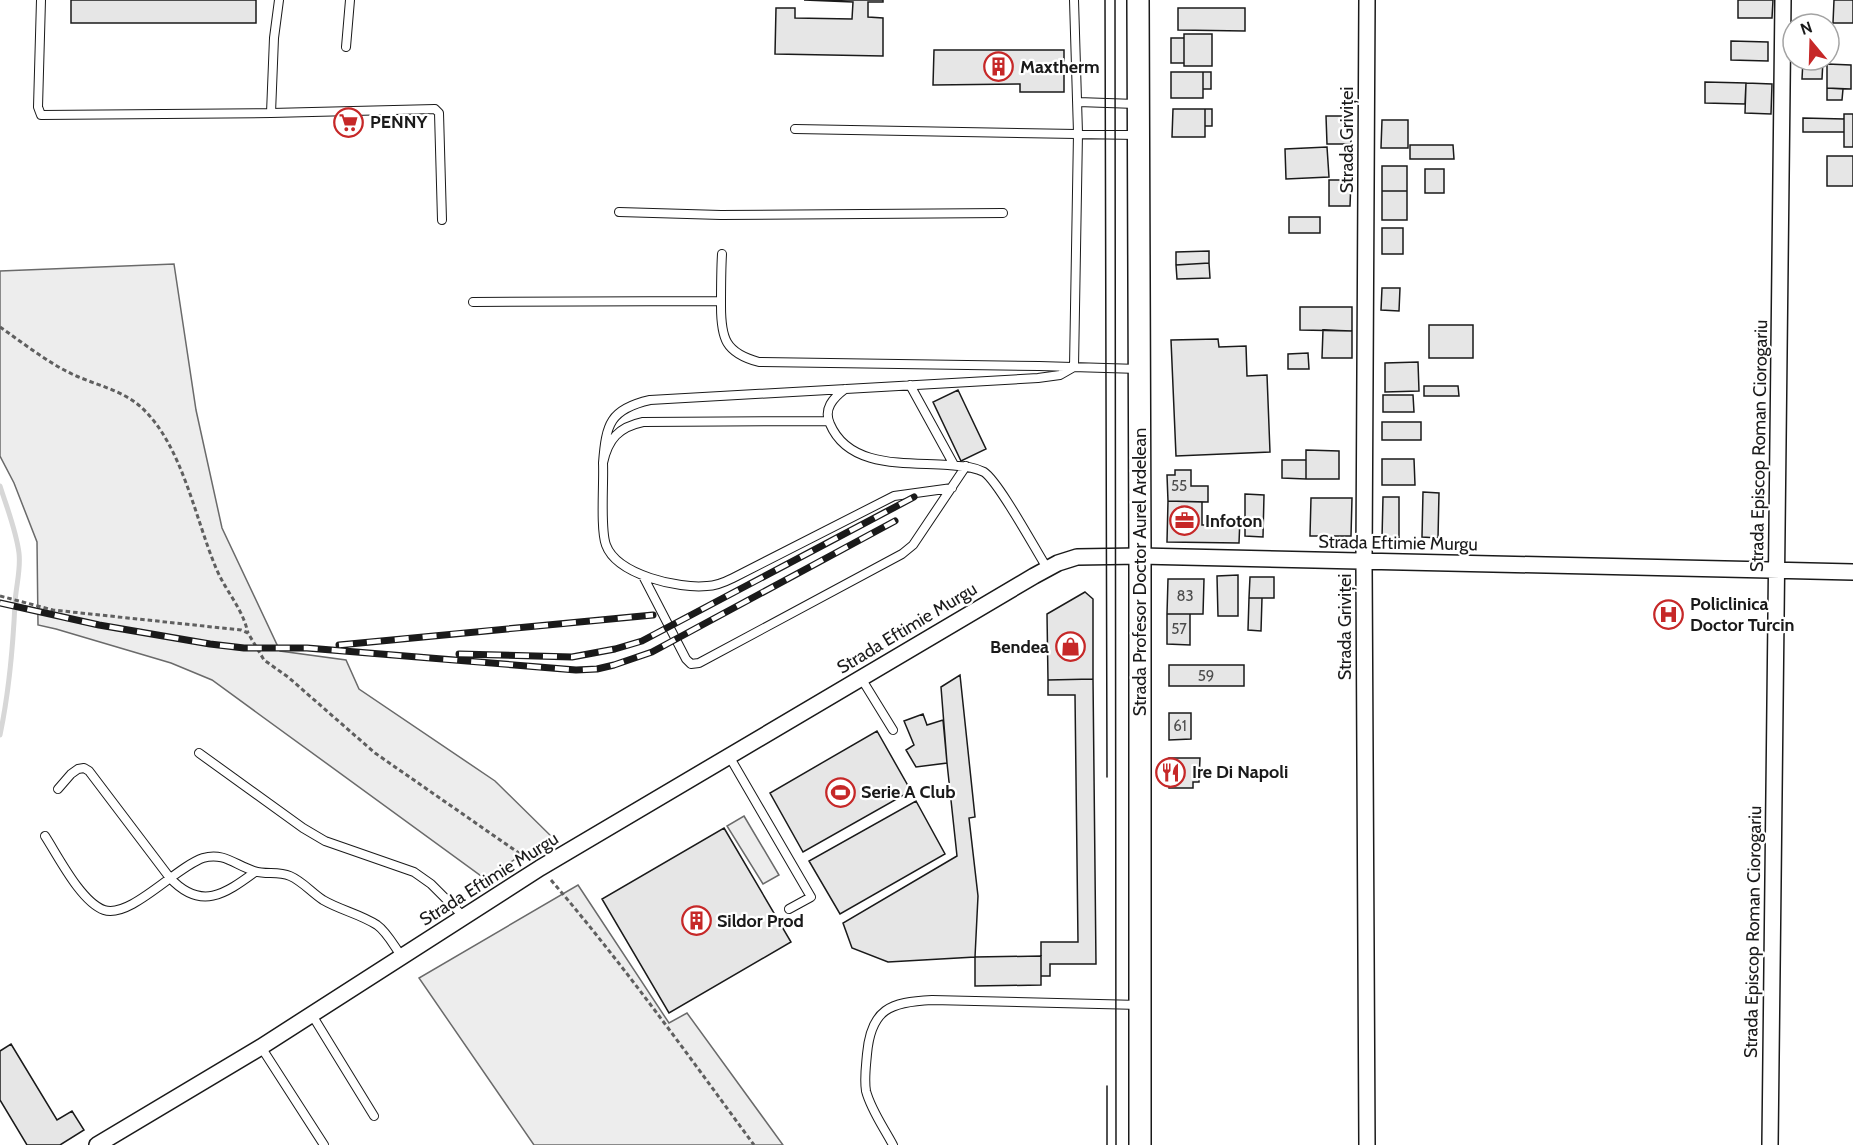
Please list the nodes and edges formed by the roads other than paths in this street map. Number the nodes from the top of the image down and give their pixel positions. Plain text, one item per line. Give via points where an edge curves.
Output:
1 (41, 0) edge
2 (279, 0) edge
3 (350, 0) edge
4 (1074, 0) edge
5 (1138, 0) edge
6 (1367, 0) edge
7 (1783, 0) edge
8 (346, 47) dead end
9 (1078, 102) junction
10 (1138, 104) junction
11 (271, 113) junction
12 (795, 129) dead end
13 (1078, 133) junction
14 (1138, 135) junction
15 (619, 212) dead end
16 (1003, 213) dead end
17 (721, 215) junction
18 (442, 220) dead end
19 (721, 225) dead end
20 (722, 254) dead end
21 (721, 301) junction
22 (473, 302) dead end
23 (1074, 367) junction
24 (1139, 369) junction
25 (910, 385) junction
26 (846, 389) junction
27 (828, 421) junction
28 (603, 463) junction
29 (954, 465) junction
30 (966, 466) junction
31 (952, 488) junction
32 (1140, 556) junction
33 (1364, 562) junction
34 (1047, 568) junction
35 (1777, 570) junction
36 (1853, 572) edge
37 (643, 576) junction
38 (861, 678) junction
39 (892, 730) dead end
40 (199, 753) dead end
41 (729, 756) junction
42 (58, 789) dead end
43 (45, 836) dead end
44 (255, 872) junction
45 (170, 878) junction
46 (789, 909) dead end
47 (464, 917) junction
48 (402, 957) junction
49 (1140, 1005) junction
50 (312, 1015) junction
51 (261, 1047) junction
52 (374, 1116) dead end
53 (97, 1145) edge
54 (324, 1145) edge
55 (893, 1145) edge
56 (1140, 1145) edge
57 (1366, 1145) edge
58 (1770, 1145) edge

1 - 11 lane via 41,115
2 - 11 lane
3 - 8 lane
4 - 9 lane
5 - 10 main road, Strada Profesor Doctor Aurel Ardelean
6 - 33 street, Strada Griviței
7 - 35 street, Strada Episcop Roman Ciorogariu
9 - 10 lane
9 - 13 lane
10 - 14 main road, Strada Profesor Doctor Aurel Ardelean
11 - 18 lane via 438,110
12 - 13 lane
13 - 14 lane
13 - 23 lane
14 - 24 main road, Strada Profesor Doctor Aurel Ardelean
15 - 17 lane
16 - 17 lane
17 - 19 lane
20 - 21 lane
21 - 22 lane
21 - 23 lane via 721,329 728,345 745,358 759,362
23 - 24 lane
23 - 25 lane via 1059,375 1038,378
24 - 32 main road, Strada Profesor Doctor Aurel Ardelean
25 - 26 lane
25 - 29 lane
26 - 27 lane via 829,405
26 - 28 lane via 636,403 610,422
27 - 28 lane via 643,422 618,432
27 - 29 lane via 838,438 865,457
28 - 37 lane via 604,539 617,562
29 - 30 lane
30 - 31 lane
30 - 34 lane via 982,471 994,483
31 - 37 lane via 894,496 716,585 689,586
31 - 37 lane via 913,545 902,554 699,663 691,664 686,659
32 - 33 street, Strada Eftimie Murgu
32 - 34 street, Strada Eftimie Murgu via 1077,557
32 - 49 main road, Strada Profesor Doctor Aurel Ardelean
33 - 35 street, Strada Eftimie Murgu
33 - 57 street, Strada Griviței
34 - 38 street, Strada Eftimie Murgu
35 - 36 street, Strada Eftimie Murgu
35 - 58 street, Strada Episcop Roman Ciorogariu
38 - 39 lane
38 - 41 street, Strada Eftimie Murgu
40 - 47 lane via 325,841 414,872
41 - 46 lane via 810,897
41 - 47 street, Strada Eftimie Murgu
42 - 45 lane via 78,769 89,771
43 - 45 lane via 80,889 105,910 119,910
44 - 45 lane via 222,856 192,862
44 - 45 lane via 226,893 213,897 189,893
44 - 48 lane via 289,876 322,899 376,924
47 - 48 street, Strada Eftimie Murgu
48 - 50 street, Strada Eftimie Murgu
49 - 55 lane via 932,1000 891,1006 872,1028 865,1078 871,1106
49 - 56 main road, Strada Profesor Doctor Aurel Ardelean
50 - 51 street, Strada Eftimie Murgu
50 - 52 lane
51 - 53 street, Strada Eftimie Murgu
51 - 54 lane

